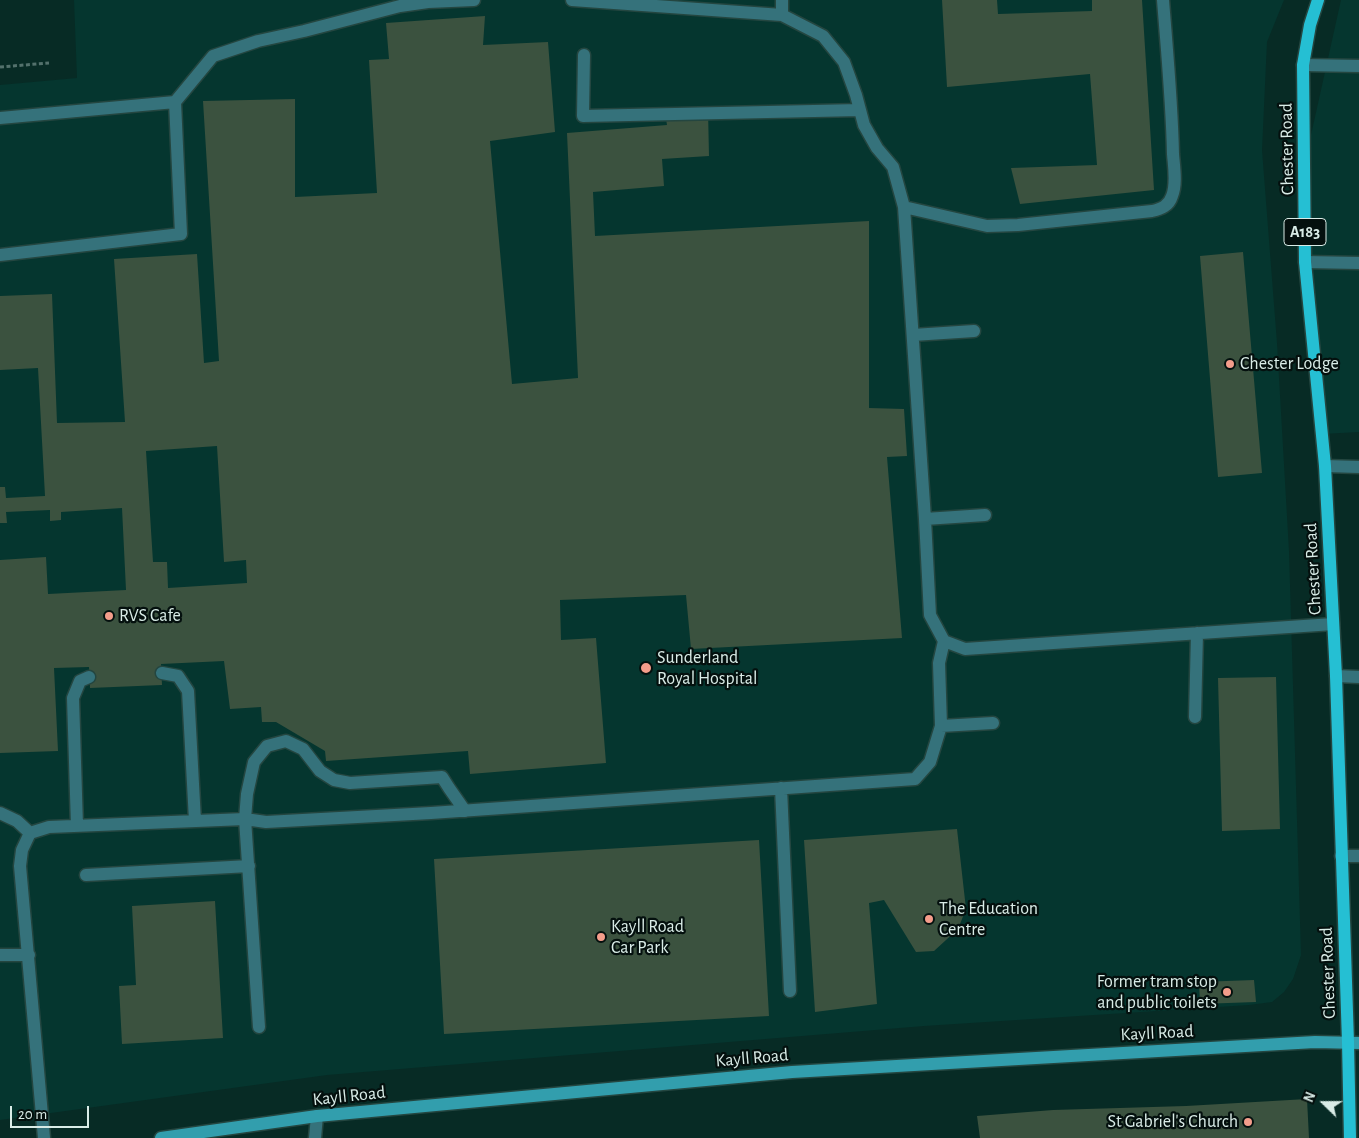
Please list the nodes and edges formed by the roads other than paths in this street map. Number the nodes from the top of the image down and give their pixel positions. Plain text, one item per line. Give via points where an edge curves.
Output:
1 (474, 0) edge
2 (572, 0) edge
3 (782, 0) edge
4 (1163, 0) edge
5 (1318, 0) edge
6 (428, 1) edge
7 (782, 15) junction
8 (584, 55) dead end
9 (1303, 65) junction
10 (1359, 66) edge
11 (175, 102) junction
12 (860, 110) junction
13 (0, 118) edge
14 (904, 207) junction
15 (0, 255) edge
16 (1305, 262) junction
17 (1359, 263) edge
18 (974, 331) dead end
19 (913, 335) junction
20 (1326, 466) junction
21 (1359, 467) edge
22 (985, 515) dead end
23 (925, 519) junction
24 (1333, 624) junction
25 (1197, 633) junction
26 (944, 641) junction
27 (162, 673) dead end
28 (1336, 676) junction
29 (90, 677) dead end
30 (1359, 677) edge
31 (1195, 717) dead end
32 (993, 723) dead end
33 (940, 726) junction
34 (781, 788) junction
35 (465, 810) junction
36 (0, 813) edge
37 (245, 819) junction
38 (195, 821) junction
39 (77, 826) junction
40 (30, 833) junction
41 (1341, 856) junction
42 (1359, 856) edge
43 (249, 866) junction
44 (86, 875) dead end
45 (0, 955) edge
46 (28, 955) junction
47 (790, 992) dead end
48 (260, 1027) dead end
49 (1353, 1042) edge
50 (317, 1116) junction
51 (44, 1138) edge
52 (161, 1138) edge
53 (315, 1138) edge
54 (1350, 1138) edge

1 - 6 street
2 - 7 street
3 - 7 street
4 - 14 street via 1174,185 1166,206 1152,211 987,226
5 - 9 main road, Chester Road / A183
6 - 11 street via 258,41 213,56
7 - 12 street via 823,36 834,49 844,62
8 - 12 street via 583,116
9 - 10 street
9 - 16 main road, Chester Road / A183
11 - 13 street
11 - 15 street via 181,234
12 - 14 street via 877,148 893,166
14 - 19 street
16 - 17 street
16 - 20 main road, Chester Road / A183
18 - 19 street
19 - 23 street
20 - 21 street
20 - 24 main road, Chester Road / A183
22 - 23 street
23 - 26 street via 930,615
24 - 25 street
24 - 28 main road, Chester Road / A183
25 - 26 street via 965,650
25 - 31 street
26 - 33 street via 938,663
27 - 38 street via 178,676 188,691
28 - 30 street
28 - 41 main road, Chester Road / A183
29 - 39 street via 80,682 73,698
32 - 33 street
33 - 34 street via 930,762 915,779
34 - 35 street
34 - 47 street
35 - 37 street via 266,822
35 - 37 street via 442,777 350,783 334,780 320,771 303,749 286,741 267,746 254,762 246,794
36 - 40 street
37 - 38 street
37 - 43 street
38 - 39 street
39 - 40 street via 49,827
40 - 46 street via 22,850 20,866
41 - 42 street
41 - 49 main road, Chester Road / A183
43 - 44 street
43 - 48 street
45 - 46 street
46 - 51 street
49 - 50 street, Kayll Road via 792,1072
49 - 54 main road, Chester Road / A183
50 - 52 street, Kayll Road
50 - 53 street

